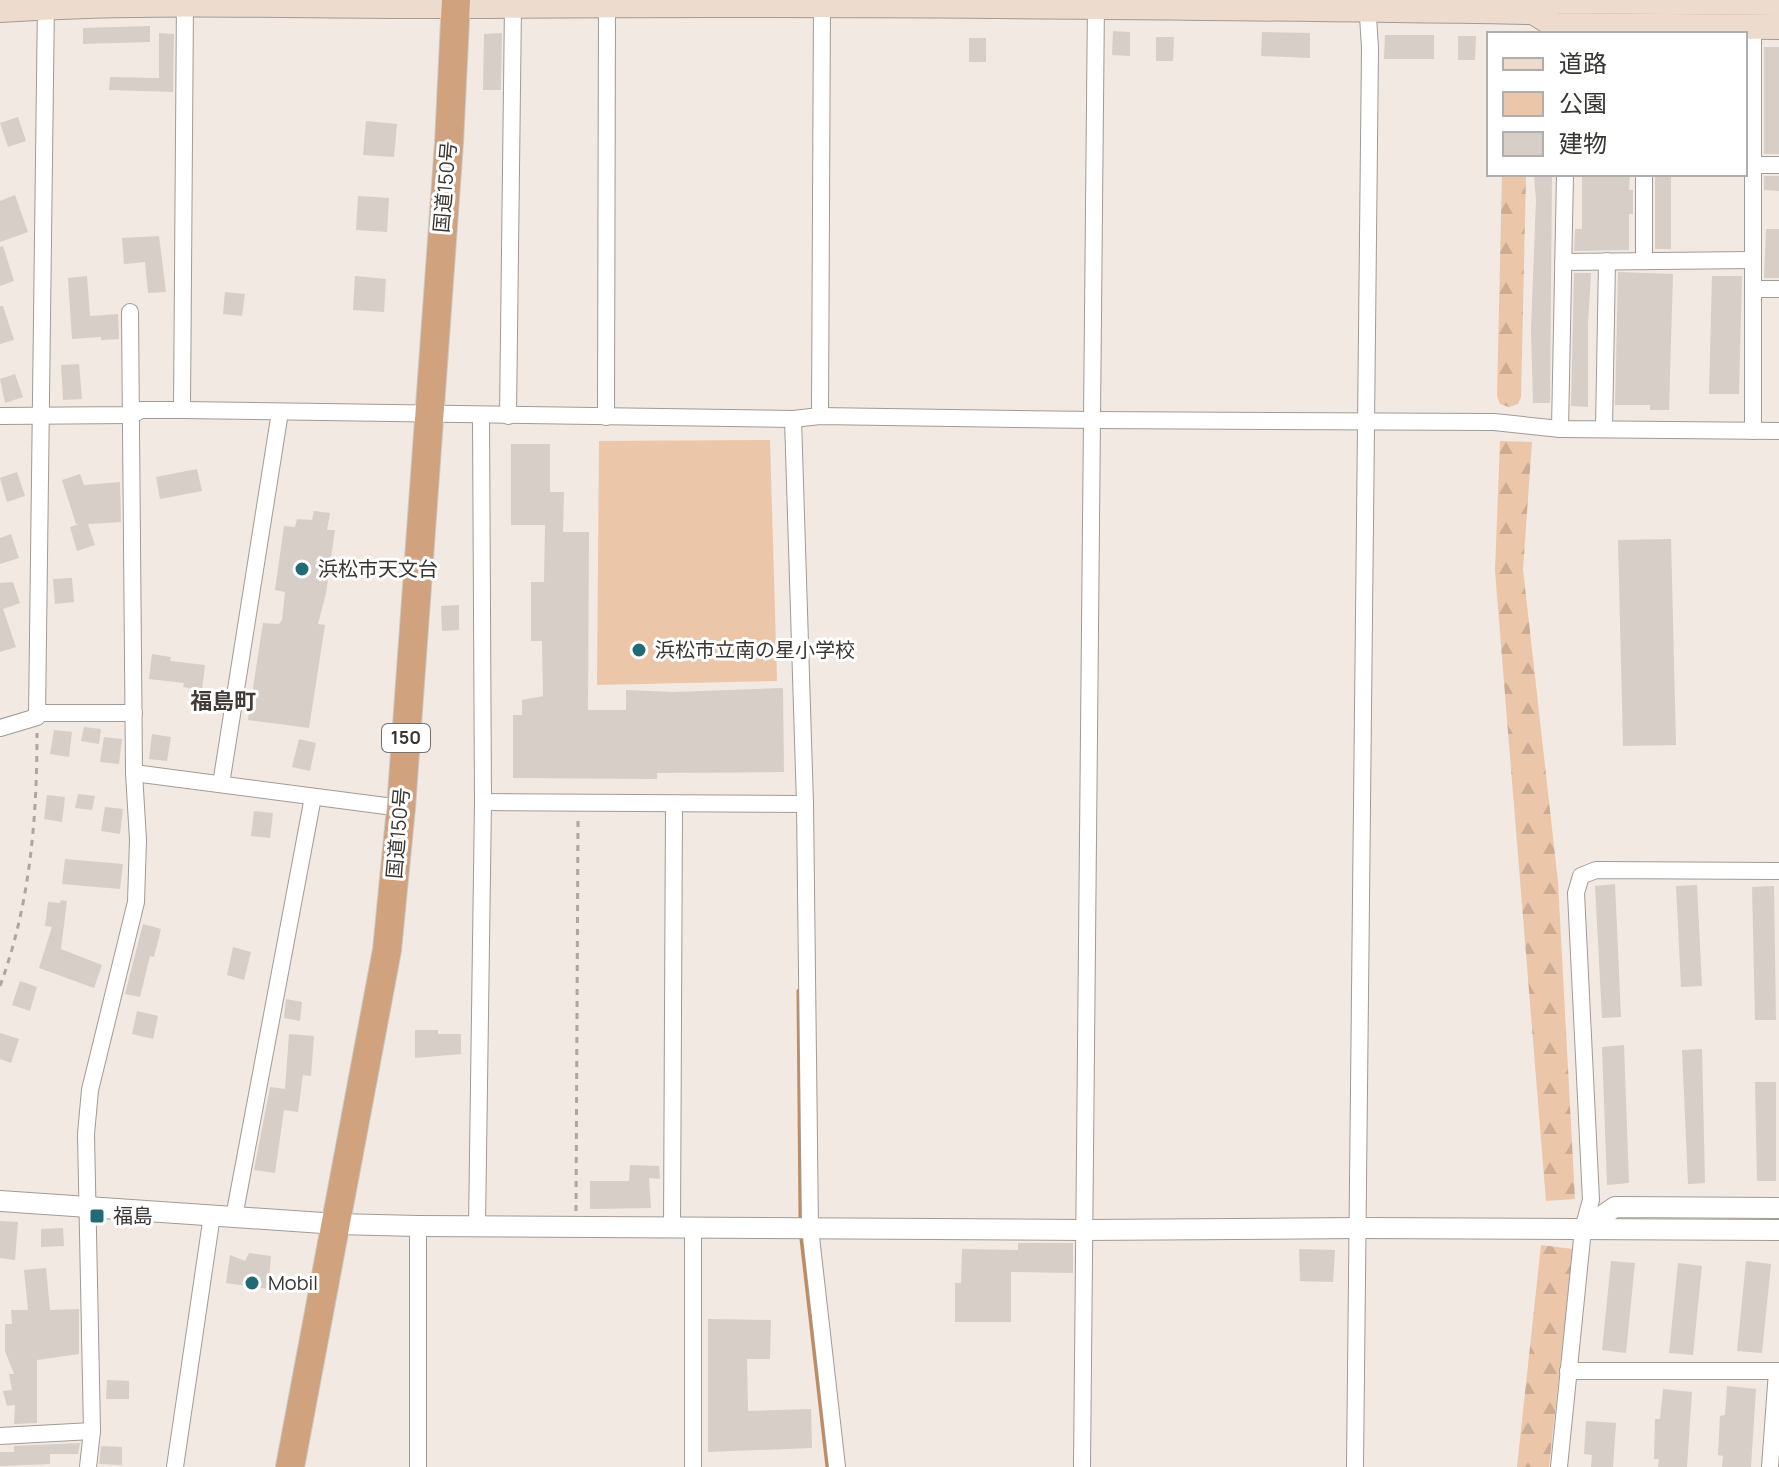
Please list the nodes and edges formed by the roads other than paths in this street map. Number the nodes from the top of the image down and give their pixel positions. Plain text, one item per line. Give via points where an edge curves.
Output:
1 (185, 1) edge
2 (319, 2) edge
3 (607, 2) edge
4 (46, 3) edge
5 (456, 3) edge
6 (822, 3) edge
7 (1096, 3) edge
8 (1779, 3) edge
9 (513, 5) junction
10 (1367, 5) edge
11 (0, 10) edge
12 (1549, 10) edge
13 (1753, 27) junction
14 (1779, 27) edge
15 (1753, 165) junction
16 (1779, 165) edge
17 (1565, 176) edge
18 (1644, 176) edge
19 (1753, 260) junction
20 (1607, 261) junction
21 (1644, 261) junction
22 (1563, 262) junction
23 (1753, 289) junction
24 (1779, 289) edge
25 (130, 312) dead end
26 (182, 410) junction
27 (280, 412) junction
28 (428, 414) junction
29 (132, 415) junction
30 (0, 416) edge
31 (481, 416) junction
32 (508, 416) junction
33 (820, 416) junction
34 (42, 417) junction
35 (606, 417) junction
36 (793, 419) junction
37 (1091, 420) junction
38 (1366, 422) junction
39 (1560, 429) junction
40 (1604, 429) junction
41 (1753, 431) junction
42 (1779, 431) edge
43 (134, 713) junction
44 (37, 715) junction
45 (0, 728) edge
46 (134, 773) junction
47 (221, 784) junction
48 (313, 797) junction
49 (483, 802) junction
50 (674, 804) junction
51 (805, 804) junction
52 (401, 808) junction
53 (1779, 871) edge
54 (0, 1201) edge
55 (88, 1207) junction
56 (1779, 1208) edge
57 (212, 1215) junction
58 (234, 1217) junction
59 (337, 1224) junction
60 (418, 1226) junction
61 (477, 1226) junction
62 (672, 1228) junction
63 (693, 1228) junction
64 (810, 1228) junction
65 (1358, 1228) junction
66 (1583, 1229) junction
67 (1084, 1230) junction
68 (1779, 1230) edge
69 (1568, 1371) junction
70 (1778, 1371) edge
71 (92, 1431) junction
72 (0, 1436) edge
73 (88, 1467) edge
74 (175, 1467) edge
75 (290, 1467) edge
76 (418, 1467) edge
77 (693, 1467) edge
78 (837, 1467) edge
79 (1082, 1467) edge
80 (1355, 1467) edge
81 (1559, 1467) edge
82 (1770, 1467) edge

1 - 2 main road
1 - 4 main road
1 - 26 street
2 - 5 main road
3 - 6 main road
3 - 9 main road
3 - 35 street
4 - 11 main road
4 - 34 street
5 - 9 main road
5 - 28 highway, 国道150号 / 150
6 - 7 main road
6 - 33 street
7 - 10 main road
7 - 37 street
8 - 12 main road
9 - 32 street
10 - 12 main road
10 - 38 street
12 - 13 main road
13 - 14 main road
13 - 15 street
15 - 16 street
15 - 19 street
17 - 22 street
18 - 21 street
19 - 21 street
19 - 23 street
20 - 21 street
20 - 22 street
20 - 40 street
22 - 39 street
23 - 24 street
23 - 41 street
25 - 29 street
26 - 27 street
26 - 29 street via 141,410
27 - 28 street
27 - 47 street
28 - 31 street
28 - 52 highway, 国道150号 / 150
29 - 34 street
29 - 43 street
30 - 34 street
31 - 32 street
31 - 49 street
32 - 35 street
33 - 36 street
33 - 37 street
34 - 44 street
35 - 36 street
36 - 51 street
37 - 38 street
37 - 67 street
38 - 39 street via 1494,422
38 - 65 street
39 - 40 street
40 - 41 street
41 - 42 street
43 - 44 street
43 - 46 street
44 - 45 street
46 - 47 street
46 - 55 street via 136,902 90,1090
47 - 48 street
48 - 52 street
48 - 58 street
49 - 50 street
49 - 61 street
50 - 51 street
50 - 62 street
51 - 64 street
52 - 59 highway, 国道150号 / 150 via 387,950
53 - 66 street via 1596,870 1581,876 1576,893 1591,1200
54 - 55 street
55 - 57 street
55 - 71 street
56 - 66 street via 1615,1207
57 - 58 street
57 - 74 street
58 - 59 street
59 - 60 street
59 - 75 highway, 国道150号 / 150
60 - 61 street
60 - 76 street
61 - 62 street
62 - 63 street
63 - 64 street
63 - 77 street
64 - 67 street
64 - 78 street
65 - 66 street
65 - 67 street
65 - 80 street
66 - 68 street
66 - 69 street
67 - 79 street
69 - 70 street
69 - 81 street
70 - 82 street
71 - 72 street
71 - 73 street

